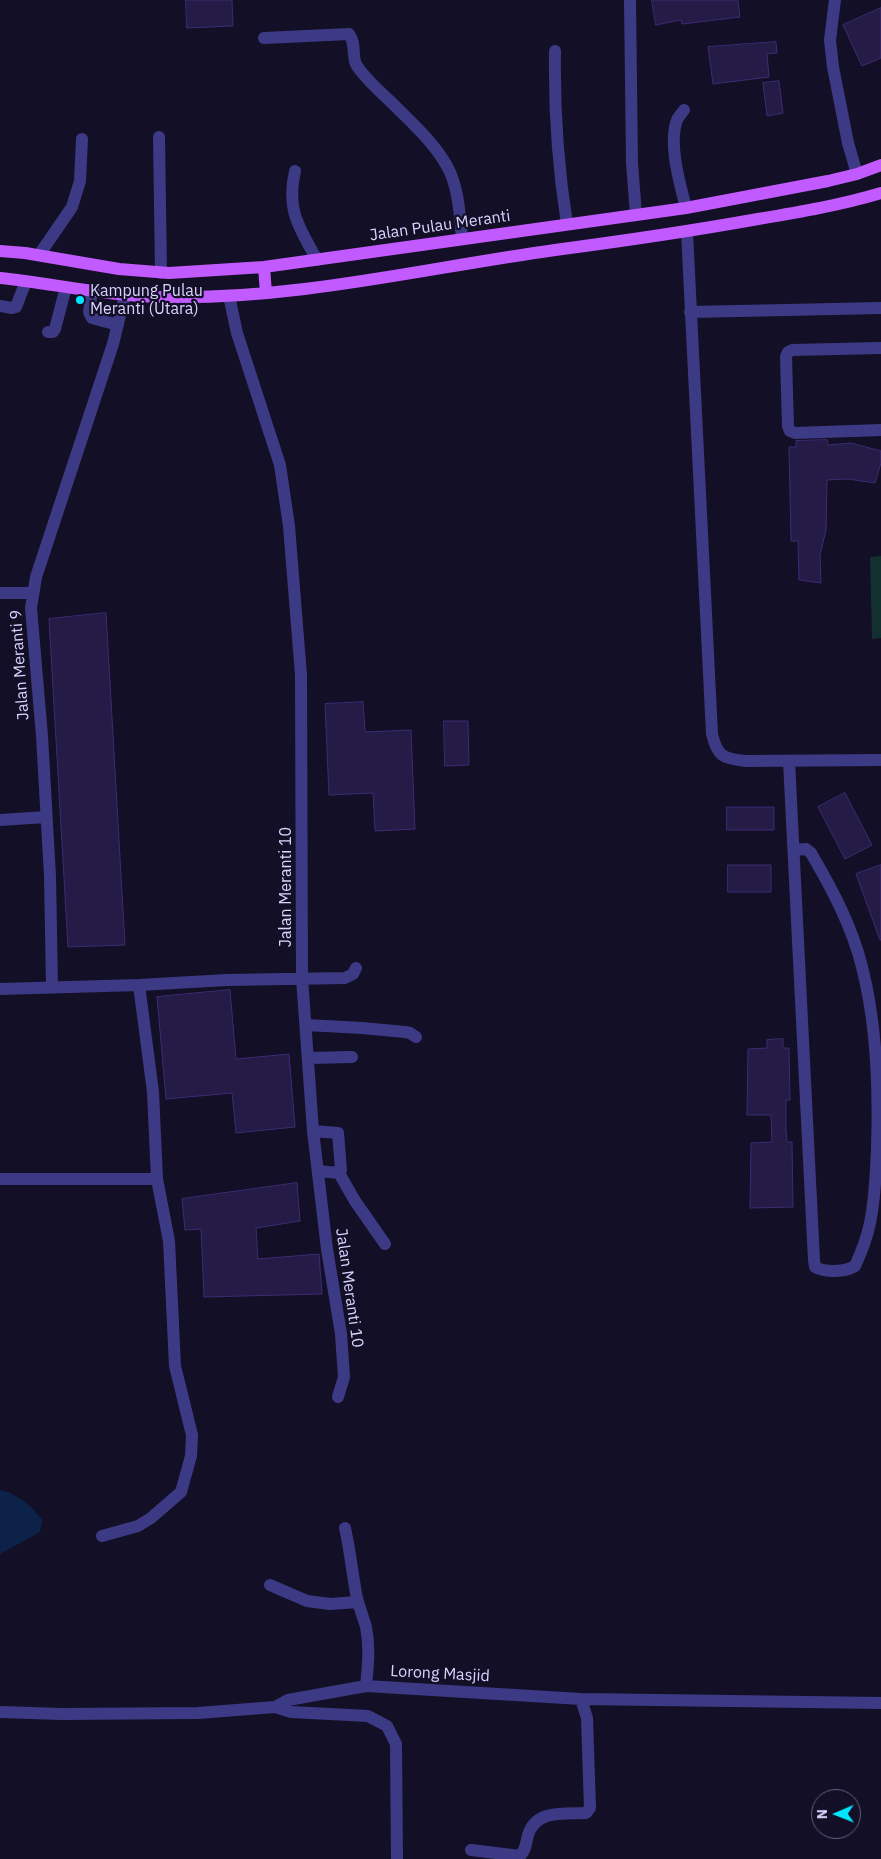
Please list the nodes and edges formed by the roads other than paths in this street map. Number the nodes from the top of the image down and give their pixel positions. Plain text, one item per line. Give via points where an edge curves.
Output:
1 (630, 0) edge
2 (835, 0) edge
3 (264, 38) dead end
4 (556, 51) dead end
5 (684, 110) dead end
6 (159, 137) dead end
7 (82, 139) dead end
8 (881, 165) edge
9 (295, 171) dead end
10 (857, 174) junction
11 (881, 193) edge
12 (686, 208) junction
13 (636, 216) junction
14 (567, 224) junction
15 (687, 232) junction
16 (462, 239) junction
17 (0, 251) edge
18 (39, 256) junction
19 (317, 260) junction
20 (264, 267) junction
21 (160, 273) junction
22 (0, 278) edge
23 (26, 281) junction
24 (66, 287) junction
25 (92, 290) junction
26 (266, 293) junction
27 (126, 295) junction
28 (229, 296) junction
29 (0, 306) edge
30 (881, 308) edge
31 (690, 312) junction
32 (118, 325) junction
33 (48, 332) dead end
34 (881, 348) edge
35 (881, 430) edge
36 (0, 593) edge
37 (32, 593) junction
38 (881, 760) edge
39 (789, 761) junction
40 (46, 816) junction
41 (0, 820) edge
42 (794, 850) junction
43 (356, 968) dead end
44 (302, 978) junction
45 (139, 985) junction
46 (52, 987) junction
47 (0, 989) edge
48 (306, 1025) junction
49 (416, 1037) dead end
50 (308, 1058) junction
51 (352, 1058) dead end
52 (313, 1131) junction
53 (318, 1171) junction
54 (339, 1173) junction
55 (0, 1179) edge
56 (157, 1179) junction
57 (385, 1244) dead end
58 (338, 1397) dead end
59 (345, 1528) dead end
60 (102, 1536) dead end
61 (270, 1585) dead end
62 (358, 1602) junction
63 (366, 1686) junction
64 (581, 1699) junction
65 (881, 1703) edge
66 (276, 1707) junction
67 (0, 1712) edge
68 (471, 1850) dead end
69 (397, 1859) edge

1 - 13 street via 632,163
2 - 10 street via 830,40 833,67
3 - 16 street via 349,34 354,41 355,64 424,136 450,172 457,193
4 - 14 street via 554,97
5 - 12 street via 677,119 675,143 676,166
6 - 21 street
7 - 18 street via 80,181 72,207
8 - 10 main road, Jalan Pulau Meranti
9 - 19 street via 292,204 296,220
10 - 12 main road, Jalan Pulau Meranti
11 - 15 main road via 843,204
12 - 13 main road, Jalan Pulau Meranti
13 - 14 main road, Jalan Pulau Meranti
14 - 16 main road, Jalan Pulau Meranti
15 - 26 main road
15 - 31 street
16 - 19 main road, Jalan Pulau Meranti
17 - 18 main road, Jalan Pulau Meranti
18 - 21 main road, Jalan Pulau Meranti
19 - 20 main road, Jalan Pulau Meranti
20 - 21 main road, Jalan Pulau Meranti
20 - 26 main road
22 - 23 main road
23 - 24 main road
23 - 29 street via 16,307
24 - 25 main road
24 - 33 street via 55,328
25 - 27 main road
25 - 32 street via 89,312 92,318
26 - 28 main road
27 - 28 main road
27 - 32 street, Jalan Meranti 9
28 - 44 street, Jalan Meranti 10 via 237,333 280,465 289,526 301,675
30 - 31 street
31 - 39 street via 712,734 722,756 746,761
32 - 37 street, Jalan Meranti 9
34 - 35 street via 792,350 786,357 790,431
36 - 37 street
37 - 40 street, Jalan Meranti 9
38 - 39 street
39 - 42 street
40 - 41 street
40 - 46 street, Jalan Meranti 9
42 - 42 street via 806,849 811,853 847,921 862,966 870,1012 876,1070 875,1186 870,1224 855,1266 848,1270 821,1270 815,1267 814,1260
43 - 44 street via 345,978
44 - 45 street
44 - 48 street, Jalan Meranti 10
45 - 46 street
45 - 56 street via 153,1092
46 - 47 street
48 - 49 street via 396,1031
48 - 50 street, Jalan Meranti 10
50 - 51 street
50 - 52 street, Jalan Meranti 10
52 - 53 street, Jalan Meranti 10
52 - 54 street via 338,1133
53 - 54 street
53 - 58 street, Jalan Meranti 10 via 341,1334 344,1377
54 - 57 street
55 - 56 street
56 - 60 street via 169,1241 175,1366 192,1435 191,1456 181,1492 138,1526
59 - 62 street
61 - 62 street via 307,1601 330,1604
62 - 63 street via 368,1646
63 - 64 street, Lorong Masjid
63 - 66 street, Lorong Masjid via 304,1696
64 - 65 street, Lorong Masjid
64 - 68 street via 587,1718 590,1808 586,1813 554,1814 538,1819 520,1856
66 - 67 street, Lorong Masjid via 198,1713
66 - 69 street via 291,1712 368,1716 387,1726 396,1744

